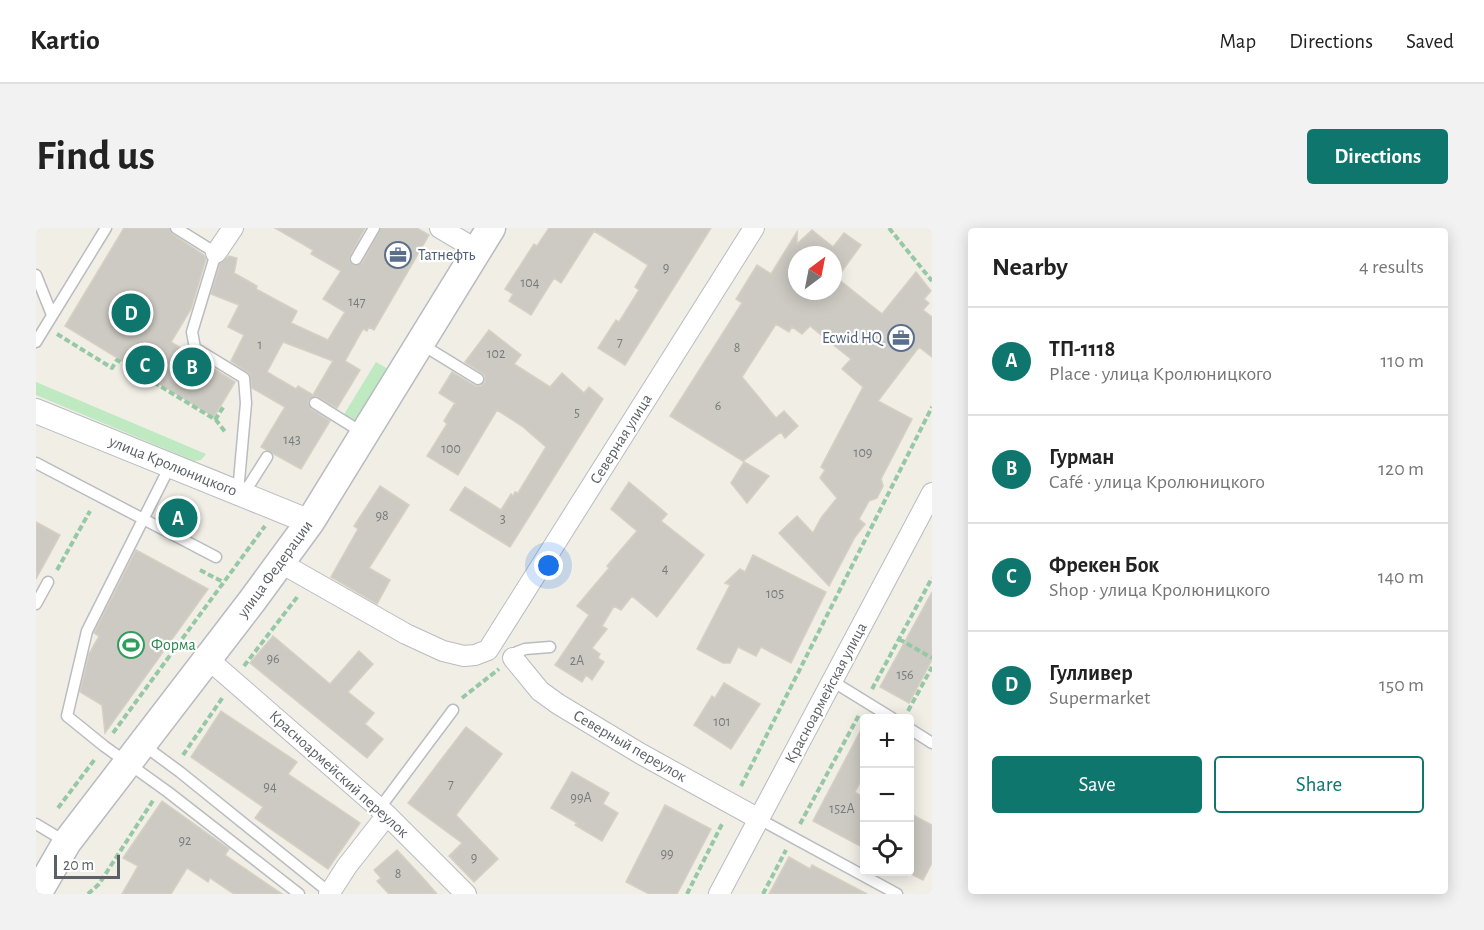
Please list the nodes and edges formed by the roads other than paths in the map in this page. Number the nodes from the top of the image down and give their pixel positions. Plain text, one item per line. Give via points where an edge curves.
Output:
1 (105, 228) edge
2 (176, 228) edge
3 (233, 228) edge
4 (374, 228) edge
5 (440, 228) edge
6 (754, 228) edge
7 (484, 239) edge
8 (216, 253) junction
9 (356, 259) dead end
10 (36, 275) edge
11 (52, 315) junction
12 (36, 342) edge
13 (421, 344) junction
14 (478, 379) dead end
15 (315, 403) dead end
16 (36, 411) edge
17 (366, 434) junction
18 (267, 457) dead end
19 (36, 463) edge
20 (170, 465) junction
21 (932, 493) edge
22 (241, 494) junction
23 (143, 519) junction
24 (310, 522) junction
25 (216, 557) dead end
26 (281, 563) junction
27 (51, 580) road end
28 (36, 604) edge
29 (550, 647) dead end
30 (513, 658) joint
31 (208, 659) junction
32 (832, 681) junction
33 (453, 710) road end
34 (885, 714) edge
35 (914, 732) edge
36 (932, 743) edge
37 (135, 754) junction
38 (383, 812) junction
39 (759, 819) junction
40 (36, 824) edge
41 (67, 842) junction
42 (329, 893) edge
43 (37, 894) edge
44 (299, 894) edge
45 (466, 894) edge
46 (719, 894) edge
47 (897, 894) edge

1 - 11 lane
2 - 8 lane
3 - 8 street
4 - 9 lane
5 - 7 street
6 - 26 street, Северная улица via 488,650 475,656 443,651
7 - 13 main road, улица Федерации
8 - 22 lane via 192,332 195,348 244,378
10 - 11 lane
11 - 12 lane
13 - 14 lane
13 - 17 main road, улица Федерации
15 - 17 lane
16 - 20 street, улица Кролюницкого
17 - 24 main road, улица Федерации
18 - 22 lane
19 - 23 lane
20 - 22 street, улица Кролюницкого
20 - 23 lane
21 - 32 street, Красноармейская улица
22 - 24 street, улица Кролюницкого
23 - 25 lane
23 - 37 lane via 87,631 67,716 104,746
24 - 26 main road, улица Федерации
26 - 31 main road, улица Федерации
27 - 28 lane
29 - 30 lane via 525,649
30 - 39 street, Северный переулок via 540,691 558,704
31 - 37 main road, улица Федерации
31 - 38 street, Красноармейский переулок
32 - 34 lane
32 - 39 street, Красноармейская улица
33 - 38 lane
35 - 36 lane
37 - 41 main road, улица Федерации
37 - 42 lane via 174,768
37 - 44 lane via 162,787
38 - 42 street
38 - 45 street, Красноармейский переулок
39 - 46 street, Красноармейская улица
39 - 47 lane
40 - 41 lane
41 - 43 main road, улица Федерации

